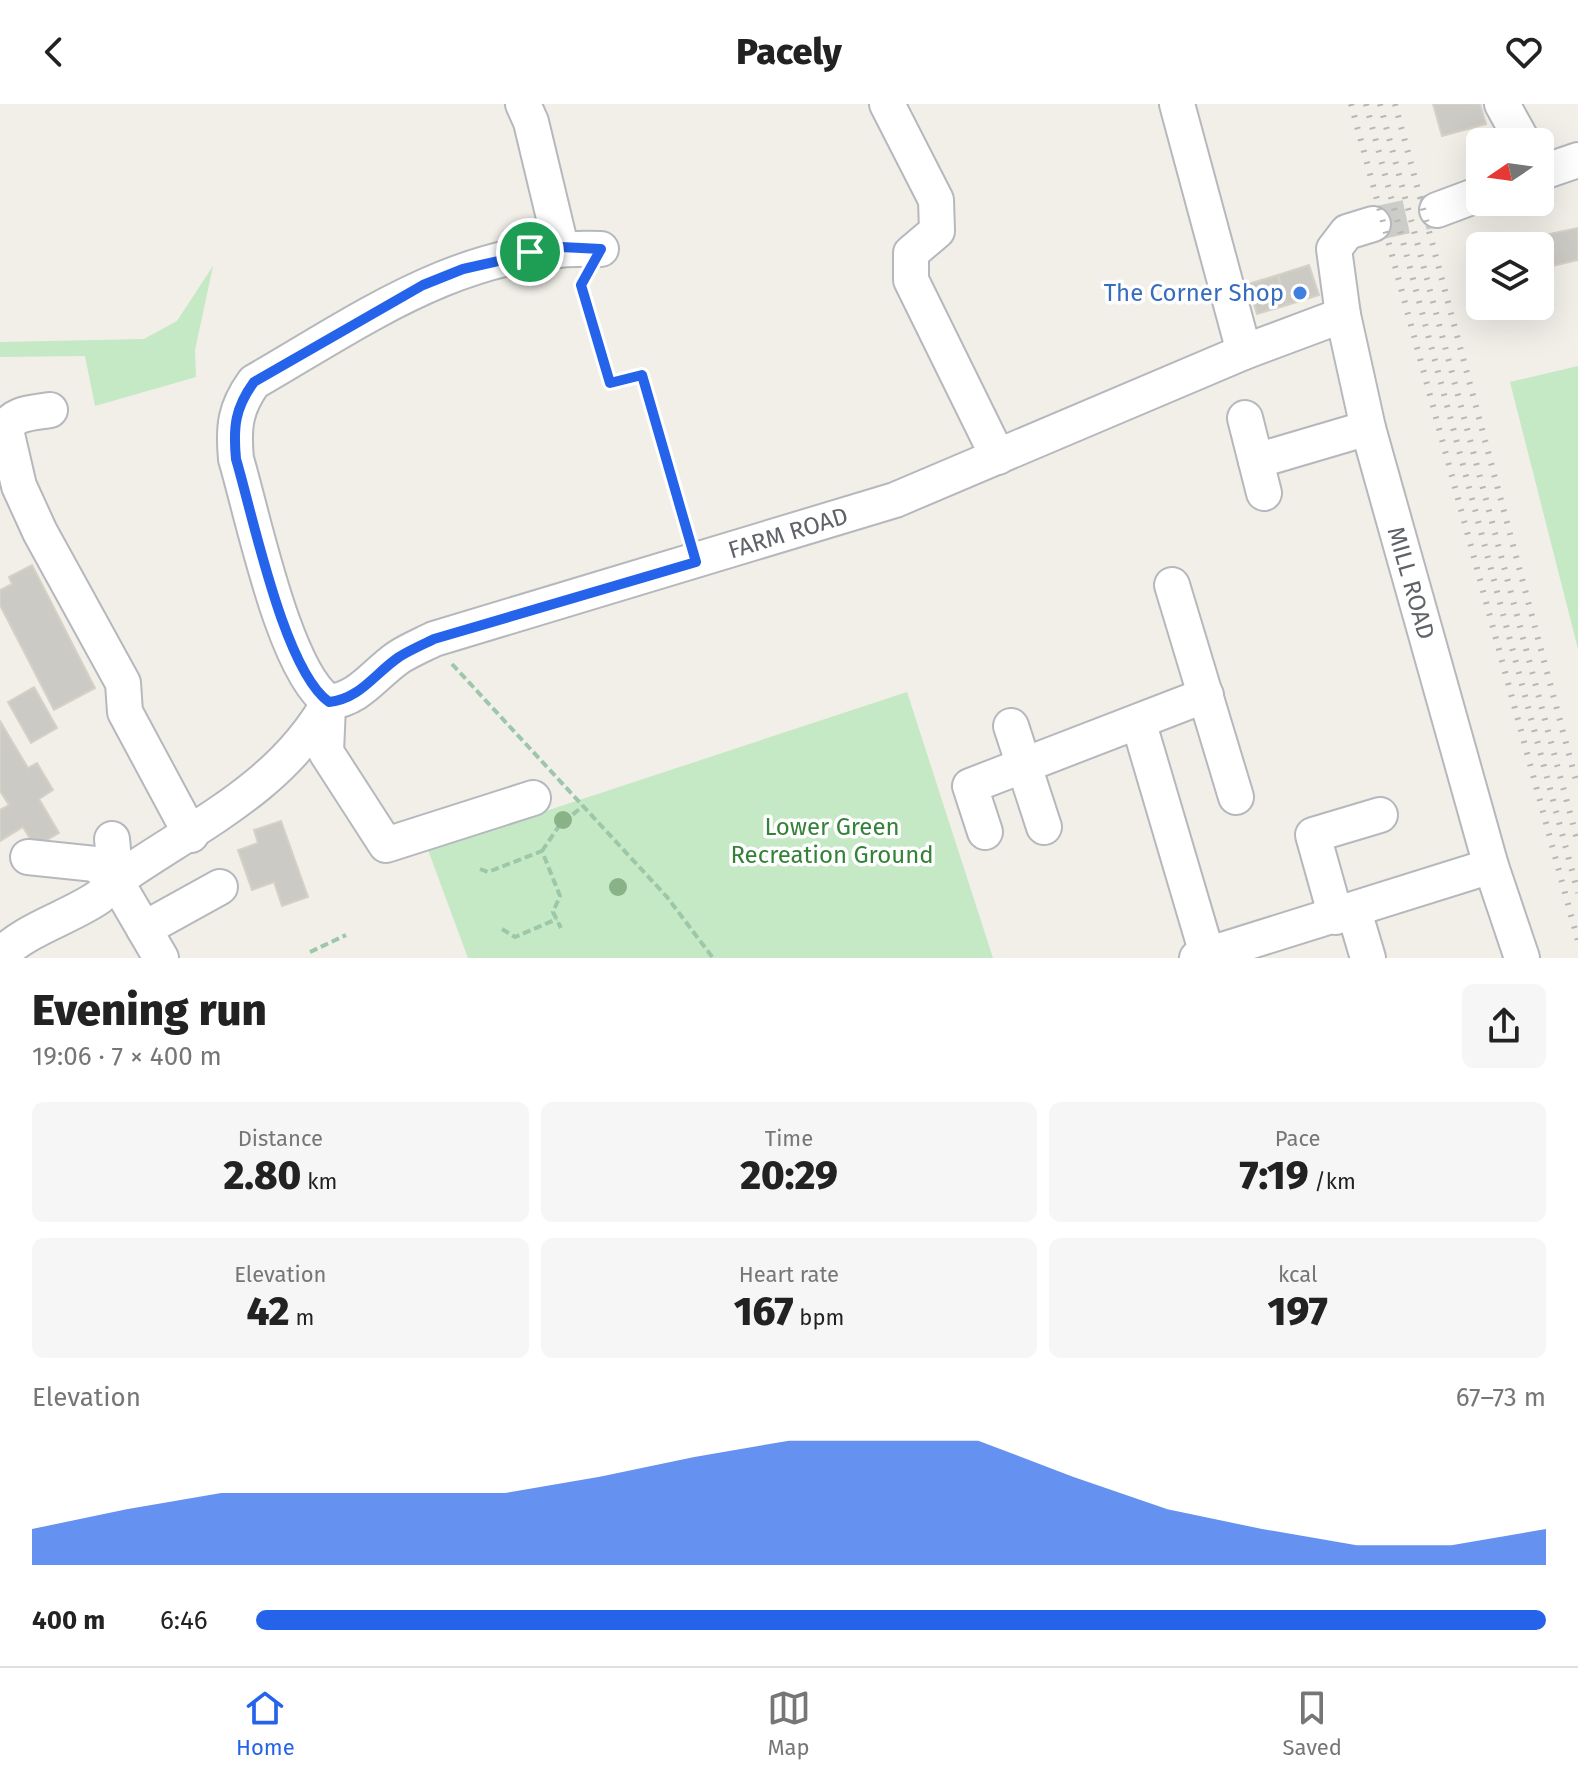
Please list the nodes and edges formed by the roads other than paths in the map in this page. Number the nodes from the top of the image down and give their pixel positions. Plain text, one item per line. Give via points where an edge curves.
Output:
1 (523, 104) edge
2 (887, 104) edge
3 (1177, 104) edge
4 (1502, 104) edge
5 (1515, 128) edge
6 (1578, 160) edge
7 (1554, 168) edge
8 (1466, 199) edge
9 (1437, 210) tunnel mouth
10 (1373, 224) tunnel mouth
11 (561, 247) junction
12 (601, 249) road end
13 (1343, 315) junction
14 (1244, 352) junction
15 (50, 410) dead end
16 (1245, 418) dead end
17 (1368, 428) junction
18 (998, 457) junction
19 (1172, 585) dead end
20 (1206, 695) junction
21 (329, 702) junction
22 (1139, 724) junction
23 (1011, 726) dead end
24 (1024, 766) junction
25 (1236, 797) dead end
26 (533, 798) dead end
27 (1380, 815) dead end
28 (1044, 827) dead end
29 (985, 832) dead end
30 (191, 835) junction
31 (112, 839) dead end
32 (28, 857) dead end
33 (1491, 866) junction
34 (116, 881) junction
35 (220, 887) dead end
36 (1345, 914) junction
37 (152, 944) edge
38 (2, 947) edge
39 (1202, 956) edge
40 (1368, 958) edge
41 (1522, 958) edge

1 - 11 street
2 - 18 street via 936,200 937,231 911,253 911,280
3 - 14 street
4 - 5 street
6 - 7 street
8 - 9 street
10 - 13 street, MILL ROAD via 1347,232 1334,249
11 - 12 street
11 - 21 street via 463,269 423,285 254,382 239,402 233,430 236,459 285,630 314,692
13 - 14 street, FARM ROAD
13 - 17 street, MILL ROAD
14 - 18 street, FARM ROAD
15 - 30 street via 8,422 19,486 123,683 125,712
16 - 17 street via 1260,477
17 - 33 street, MILL ROAD
18 - 21 street, FARM ROAD via 895,500 434,639 397,658 357,694
19 - 20 street
20 - 22 street
20 - 25 street
21 - 26 street via 326,752 386,845
21 - 30 street via 310,736
22 - 24 street
22 - 39 street
23 - 24 street
24 - 28 street
24 - 29 street via 970,786
27 - 36 street via 1313,835
30 - 34 street
31 - 34 street
32 - 34 street via 95,864
33 - 36 street
33 - 41 street, MILL ROAD
34 - 37 street
34 - 38 street via 99,896
35 - 37 street
36 - 39 street
36 - 40 street

